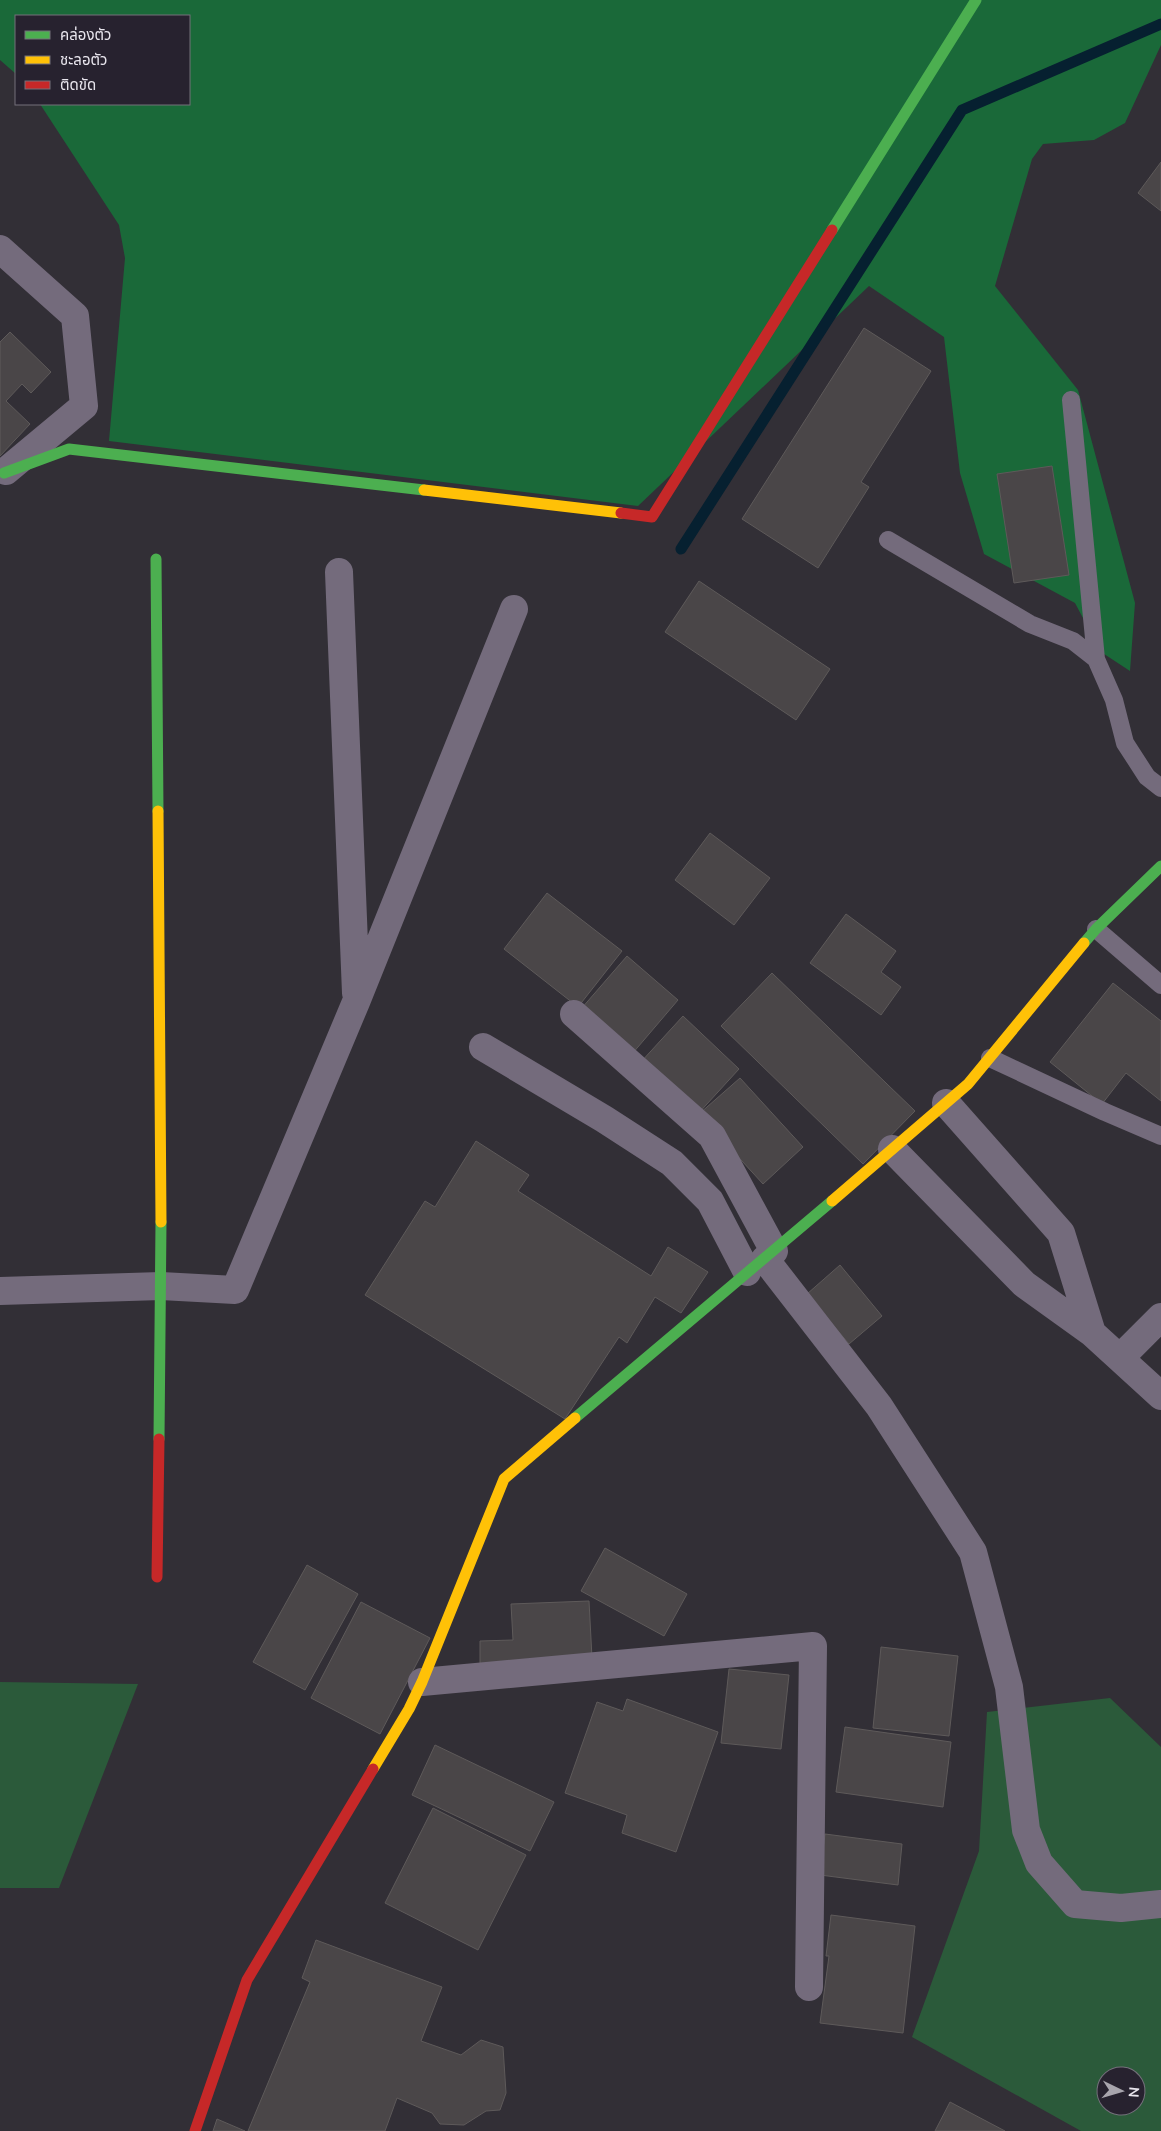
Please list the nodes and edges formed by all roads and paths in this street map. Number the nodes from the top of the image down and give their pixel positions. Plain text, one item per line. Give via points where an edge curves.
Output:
1 (976, 0) edge
2 (0, 250) edge
3 (1071, 400) dead end
4 (1, 474) edge
5 (888, 540) dead end
6 (156, 559) dead end
7 (338, 572) dead end
8 (514, 609) dead end
9 (1096, 659) junction
10 (1161, 788) edge
11 (1161, 866) edge
12 (1096, 929) junction
13 (1161, 985) edge
14 (356, 1002) junction
15 (574, 1014) dead end
16 (483, 1047) dead end
17 (990, 1058) junction
18 (946, 1103) junction
19 (1161, 1136) edge
20 (892, 1149) junction
21 (762, 1261) junction
22 (161, 1286) junction
23 (0, 1291) edge
24 (1161, 1317) edge
25 (1092, 1333) junction
26 (1120, 1358) junction
27 (1161, 1396) edge
28 (157, 1576) dead end
29 (422, 1682) junction
30 (1161, 1904) edge
31 (809, 1986) dead end
32 (195, 2131) edge

1 - 4 street via 652,517 69,449
2 - 4 street via 75,316 84,406
3 - 9 lane
5 - 9 lane via 1030,624 1073,641
6 - 22 street
7 - 14 street
8 - 14 street
9 - 10 lane via 1114,700 1125,743 1147,778
11 - 12 street
12 - 13 lane
12 - 17 street
14 - 22 street via 235,1290
15 - 21 street via 712,1136
16 - 21 street via 672,1163
17 - 18 street
17 - 19 lane
18 - 20 street
18 - 25 street via 1061,1233
20 - 21 street
20 - 25 street via 1024,1284
21 - 29 street via 504,1479
21 - 30 street via 879,1406 973,1552 1009,1687 1026,1830 1039,1863 1075,1904 1121,1908
22 - 23 street
22 - 28 street
24 - 26 street
25 - 26 street
26 - 27 street
29 - 31 street via 813,1646
29 - 32 street via 404,1718 247,1980

